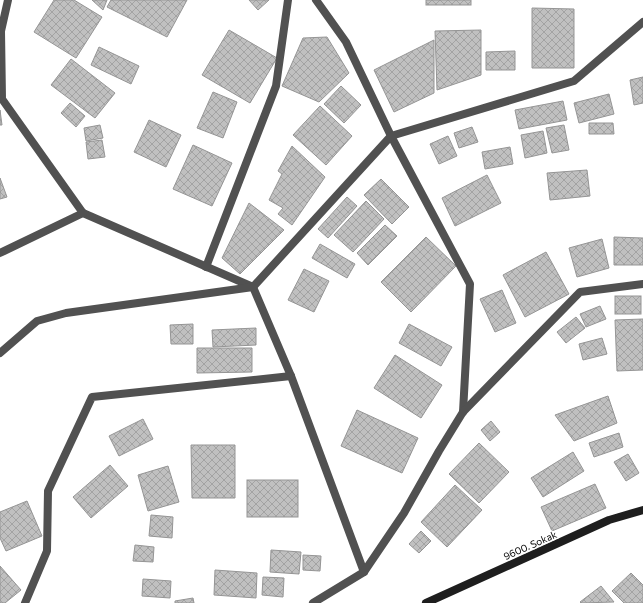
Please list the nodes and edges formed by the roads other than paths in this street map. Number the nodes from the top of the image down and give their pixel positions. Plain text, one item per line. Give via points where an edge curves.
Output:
1 (8, 0) edge
2 (288, 0) edge
3 (316, 0) edge
4 (643, 22) edge
5 (0, 31) edge
6 (391, 136) junction
7 (83, 213) junction
8 (0, 253) edge
9 (206, 267) junction
10 (643, 284) edge
11 (253, 287) junction
12 (0, 353) edge
13 (291, 376) junction
14 (464, 412) junction
15 (643, 510) edge
16 (364, 572) junction
17 (25, 603) edge
18 (313, 603) edge
19 (426, 603) edge

1 - 5 street
2 - 9 street via 276,86
3 - 6 street via 346,42
4 - 6 street via 574,81
5 - 7 street via 2,99
6 - 11 street
6 - 14 street via 470,284
7 - 8 street
7 - 9 street
9 - 11 street
10 - 14 street via 580,292
11 - 12 street via 66,313 37,321
11 - 13 street
13 - 16 street
13 - 17 street via 92,397 48,491 47,552
14 - 16 street via 404,513
15 - 19 street, 9600. Sokak via 609,520
16 - 18 street

